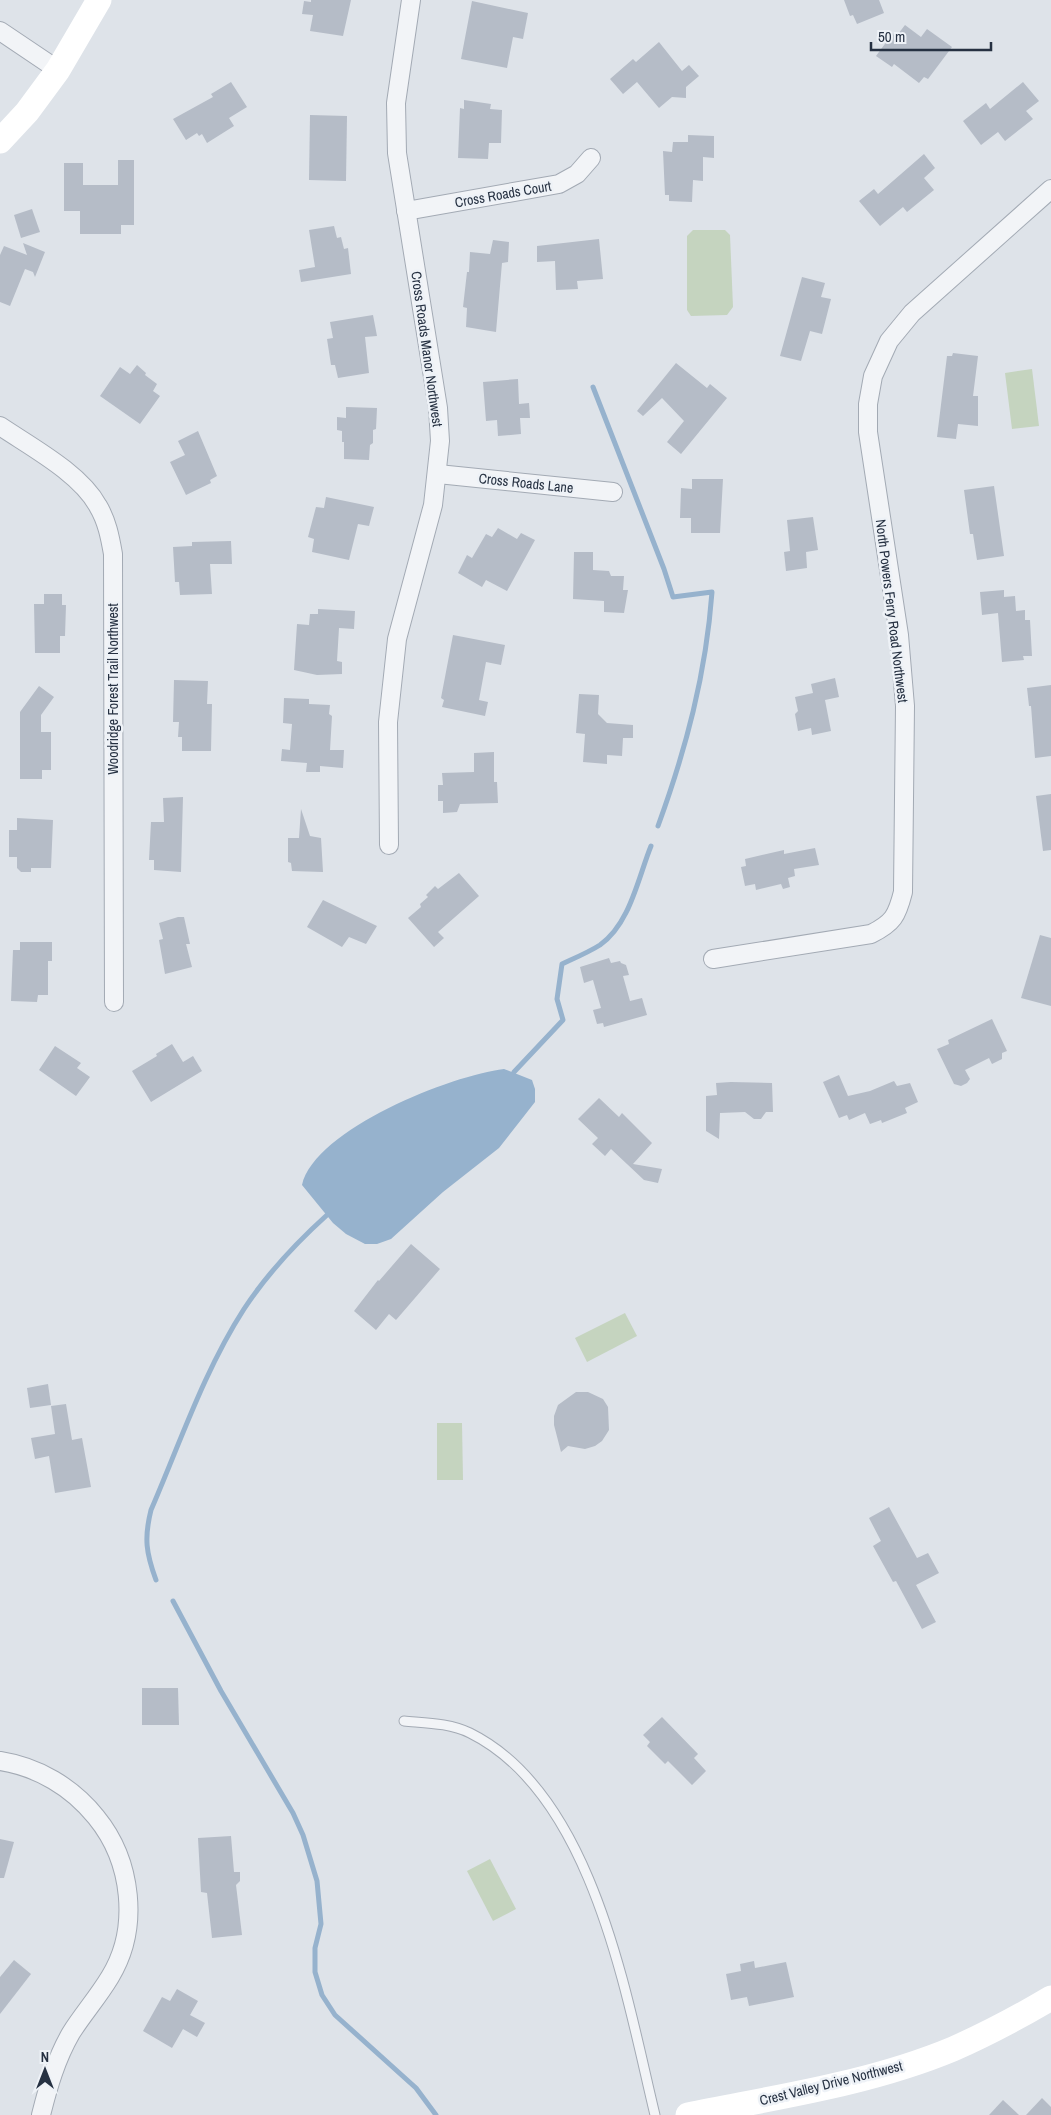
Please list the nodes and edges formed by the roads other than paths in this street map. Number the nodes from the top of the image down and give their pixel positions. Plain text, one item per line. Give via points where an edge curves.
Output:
1 (98, 0) edge
2 (411, 0) edge
3 (0, 31) edge
4 (58, 70) junction
5 (0, 141) edge
6 (590, 158) dead end
7 (1051, 189) edge
8 (406, 211) junction
9 (0, 426) edge
10 (438, 474) junction
11 (614, 492) dead end
12 (389, 845) dead end
13 (713, 960) dead end
14 (114, 1002) dead end
15 (404, 1721) dead end
16 (0, 1761) edge
17 (1051, 1998) edge
18 (40, 2115) edge
19 (656, 2115) edge
20 (688, 2115) edge

1 - 4 street
2 - 8 street, Cross Roads Manor Northwest via 396,103 397,153
3 - 4 street
4 - 5 street via 27,112
6 - 8 street, Cross Roads Court via 577,174 559,184
7 - 13 street, North Powers Ferry Road Northwest via 912,313 890,341 873,376 868,432 899,635 905,706 903,892 898,912 886,926 871,934
8 - 10 street, Cross Roads Manor Northwest via 438,408
9 - 14 street, Woodridge Forest Trail Northwest via 81,484 98,505 109,531 113,554
10 - 11 street, Cross Roads Lane
10 - 12 street, Cross Roads Manor Northwest via 433,505 397,639 388,722
15 - 19 lane via 443,1725 469,1733 501,1752 537,1788 565,1830 592,1889 619,1965
16 - 18 street via 55,1780 88,1807 113,1842 127,1884 126,1936 116,1966 71,2034 52,2074
17 - 20 street, Crest Valley Drive Northwest via 1008,2023 952,2049 879,2073 832,2086

